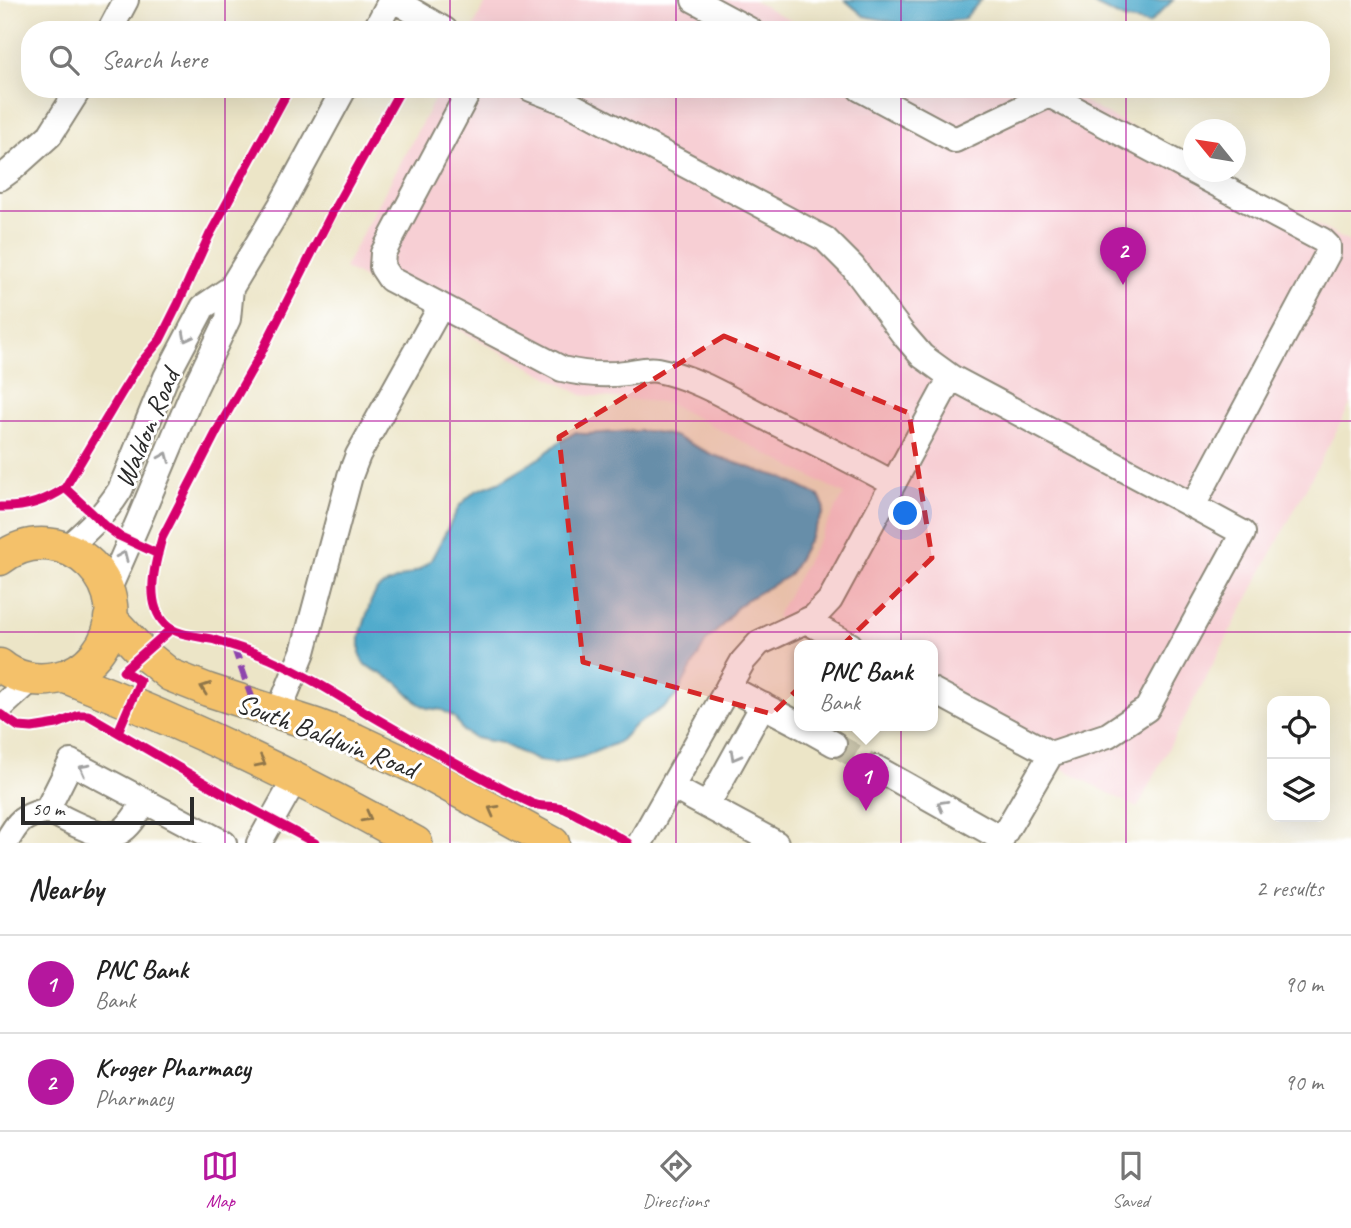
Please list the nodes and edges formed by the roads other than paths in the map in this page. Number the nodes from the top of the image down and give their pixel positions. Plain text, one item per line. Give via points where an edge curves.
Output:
1 (126, 0) edge
2 (392, 0) edge
3 (694, 0) edge
4 (115, 21) edge
5 (380, 21) edge
6 (429, 21) edge
7 (733, 21) edge
8 (73, 98) edge
9 (339, 98) edge
10 (465, 98) edge
11 (555, 98) edge
12 (877, 98) edge
13 (1043, 98) edge
14 (1055, 98) edge
15 (0, 178) edge
16 (231, 288) junction
17 (441, 306) junction
18 (951, 377) junction
19 (892, 483) junction
20 (1193, 506) junction
21 (67, 548) junction
22 (8, 549) edge
23 (109, 604) junction
24 (806, 621) junction
25 (841, 640) edge
26 (0, 665) edge
27 (48, 678) junction
28 (728, 687) junction
29 (938, 693) edge
30 (763, 705) junction
31 (0, 708) edge
32 (278, 713) junction
33 (794, 722) edge
34 (811, 731) edge
35 (834, 744) tunnel mouth
36 (1051, 754) junction
37 (876, 768) tunnel mouth
38 (295, 779) junction
39 (672, 787) junction
40 (145, 801) junction
41 (707, 806) junction
42 (47, 810) junction
43 (1001, 841) edge
44 (6, 843) edge
45 (224, 843) edge
46 (259, 843) edge
47 (416, 843) edge
48 (553, 843) edge
49 (640, 843) edge
50 (776, 843) edge

1 - 4 street
2 - 5 street
2 - 6 street
3 - 7 street
8 - 15 street via 50,135
9 - 16 street, Waldon Road
10 - 17 street via 383,253 382,267 390,279
11 - 18 street via 825,239 853,267 922,356
12 - 13 street via 955,140
14 - 20 street via 1328,246
16 -> 21 street, Waldon Road via 203,307 166,377 112,504
23 -> 16 street, Waldon Road via 139,520 228,319
17 - 19 street via 562,369 584,374 654,369 689,380
17 - 32 street via 358,455 303,652
18 - 19 street
18 - 20 street
19 - 24 street via 830,600
20 - 36 street via 1243,533 1147,709 1108,735
21 - 22 main road via 36,544
21 - 23 main road, South Baldwin Road via 100,574
23 - 27 main road via 109,628 102,646 75,672
32 -> 23 main road, South Baldwin Road via 170,675 143,653
24 - 25 street
24 - 28 street via 759,643
26 - 27 main road, South Baldwin Road via 21,677
27 - 31 street
27 -> 38 main road, South Baldwin Road via 131,702
28 - 30 street
28 - 39 street
29 - 36 street
30 - 33 street
30 -> 41 street
48 -> 32 main road, South Baldwin Road via 420,770 356,740
34 - 35 street
36 - 43 street
43 -> 37 street
38 - 46 street
38 -> 47 main road, South Baldwin Road
39 - 41 street
39 - 49 street
40 - 42 street via 117,834 99,834
40 -> 42 street via 71,762
40 - 45 street
41 - 50 street
42 - 44 street via 16,824

